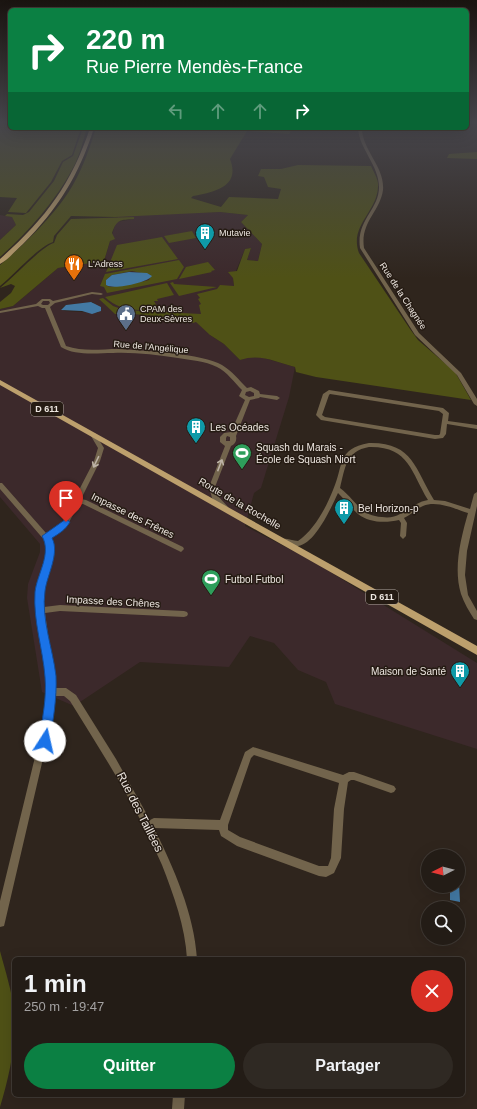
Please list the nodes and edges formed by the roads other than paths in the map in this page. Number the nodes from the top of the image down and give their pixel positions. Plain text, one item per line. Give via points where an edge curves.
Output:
1 (75, 175) edge
2 (378, 175) edge
3 (0, 261) edge
4 (72, 298) junction
5 (53, 302) junction
6 (38, 305) junction
7 (47, 307) junction
8 (0, 312) edge
9 (0, 382) edge
10 (245, 390) junction
11 (258, 395) junction
12 (277, 398) dead end
13 (248, 399) junction
14 (477, 404) edge
15 (446, 422) junction
16 (477, 427) edge
17 (94, 436) junction
18 (233, 436) junction
19 (229, 443) junction
20 (0, 486) edge
21 (337, 489) junction
22 (477, 494) edge
23 (76, 501) junction
24 (432, 502) junction
25 (226, 509) junction
26 (472, 512) junction
27 (400, 517) junction
28 (46, 536) junction
29 (404, 536) dead end
30 (281, 540) junction
31 (180, 549) dead end
32 (40, 610) junction
33 (184, 614) dead end
34 (477, 617) edge
35 (474, 648) edge
36 (51, 692) junction
37 (344, 780) junction
38 (391, 789) dead end
39 (149, 825) junction
40 (223, 825) junction
41 (0, 922) edge
42 (192, 957) edge
43 (180, 1097) edge
44 (178, 1109) edge

1 - 3 main road via 61,197 30,234
2 - 14 street, Rue de la Chagnée via 382,187 364,226 361,245 417,334 459,374
4 - 4 street via 91,298 101,294 94,292
4 - 5 street
5 - 6 street via 44,300
5 - 7 street
6 - 7 street
6 - 8 street
7 - 10 street, Rue de l'Angélique via 64,347 207,362 221,367
9 - 17 main road, Route de la Rochelle / D 611
10 - 11 street via 253,390
10 - 13 street via 242,394
11 - 12 street
11 - 13 street
13 - 18 street
15 - 15 street via 445,412 441,409 333,392 326,394 319,414 325,420 436,437 443,435
15 - 16 street
17 -> 23 street via 100,445 100,453
17 - 25 main road, Route de la Rochelle / D 611
18 - 19 street via 234,441
18 - 19 street via 228,434 222,437 223,442
25 -> 19 street via 214,496 212,487
20 - 28 street
21 - 24 street via 349,455 360,447 381,445 397,450 407,458
21 - 27 street via 356,509 369,517 383,520
21 - 30 street via 304,540 293,544
22 - 26 street
23 - 28 street via 63,527
23 - 31 street, Impasse des Frênes via 91,505
24 - 26 street
24 - 27 street via 417,505
25 - 30 main road, Route de la Rochelle / D 611
26 - 34 street via 464,550 463,587 466,599
27 - 29 street via 404,523
28 - 32 street via 50,551 42,580
30 - 35 main road, Route de la Rochelle / D 611
32 - 33 street, Impasse des Chênes via 60,608
32 - 36 street
36 - 39 street, Rue des Taillées via 66,692 73,698 121,774
36 - 41 street via 45,741
37 - 38 street via 354,776
37 - 40 street via 254,751 248,755
37 - 40 street via 339,809 336,858 330,870 326,872 237,841 224,833
39 - 40 street
39 - 42 street, Rue des Taillées via 185,910
43 - 44 street

